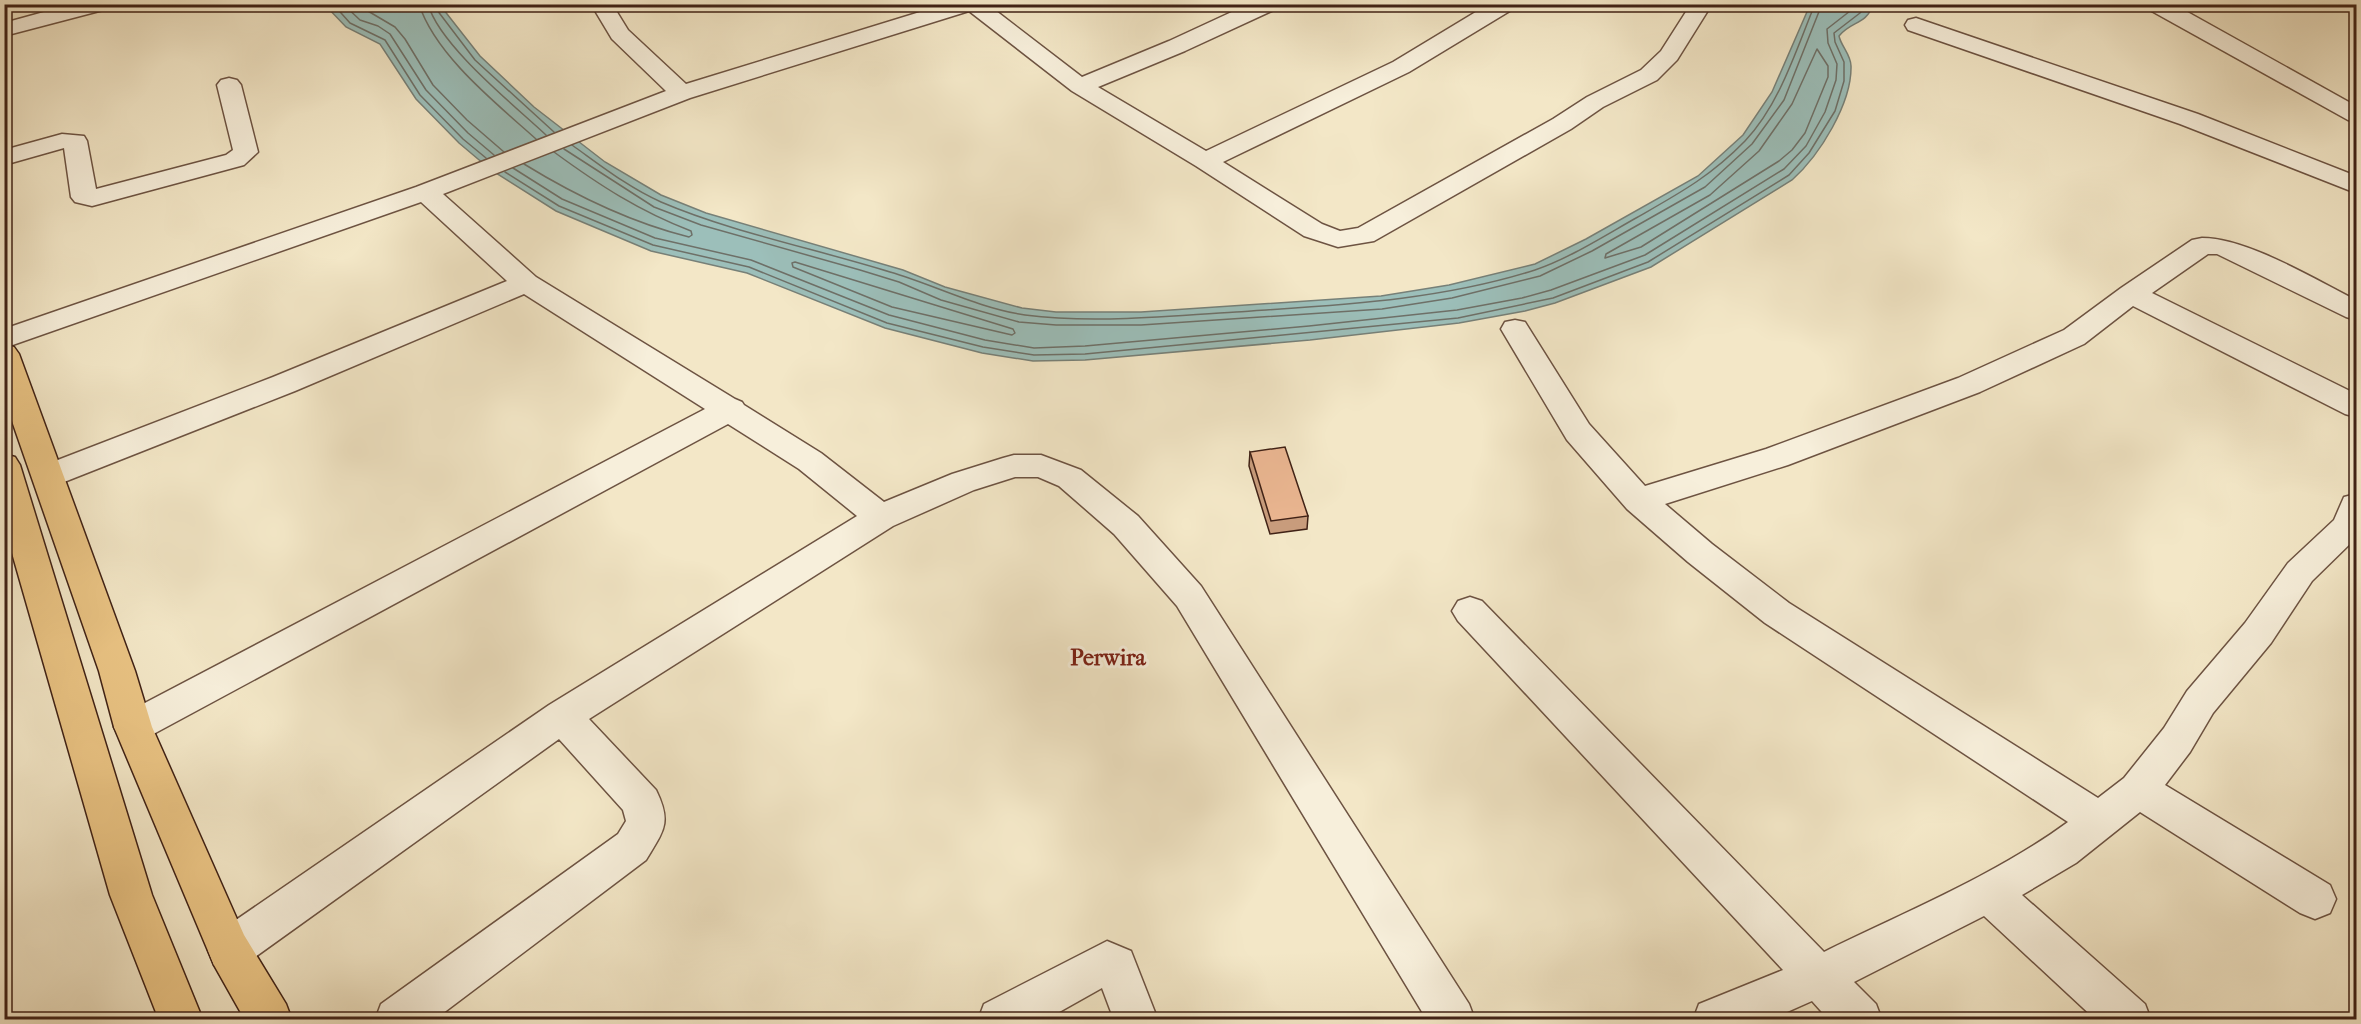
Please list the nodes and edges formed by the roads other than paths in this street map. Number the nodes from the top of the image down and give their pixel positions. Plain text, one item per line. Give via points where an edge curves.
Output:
1 (99, 4) edge
2 (601, 4) edge
3 (971, 4) edge
4 (1268, 4) edge
5 (1505, 4) edge
6 (1702, 4) edge
7 (2156, 4) edge
8 (1916, 25) dead end
9 (4, 30) edge
10 (229, 85) dead end
11 (1080, 86) junction
12 (682, 93) junction
13 (2356, 115) edge
14 (4, 158) edge
15 (1205, 161) junction
16 (2353, 180) edge
17 (425, 192) junction
18 (526, 283) junction
19 (2131, 294) junction
20 (2356, 311) edge
21 (1515, 329) dead end
22 (4, 339) edge
23 (4, 354) edge
24 (2356, 407) edge
25 (731, 409) junction
26 (48, 476) junction
27 (7, 480) edge
28 (1640, 500) junction
29 (881, 518) junction
30 (2353, 522) edge
31 (1470, 611) dead end
32 (562, 716) junction
33 (133, 727) junction
34 (2138, 790) junction
35 (2100, 821) junction
36 (1988, 892) junction
37 (2315, 899) dead end
38 (229, 950) junction
39 (1819, 977) junction
40 (181, 1020) edge
41 (270, 1020) edge
42 (397, 1020) edge
43 (1000, 1020) edge
44 (1136, 1020) edge
45 (1453, 1020) edge
46 (1715, 1020) edge
47 (1860, 1020) edge
48 (2129, 1020) edge

1 - 9 street
2 - 12 street via 620,34
3 - 11 street
3 - 12 street
4 - 11 street
5 - 15 street via 1401,67
6 - 15 street via 1669,55 1649,75 1365,235 1338,239 1313,230
7 - 13 street
8 - 16 street
10 - 14 street via 246,152 235,159 92,198 84,197 75,141 62,141
11 - 15 street
12 - 17 street
17 - 18 street
17 - 22 street
18 - 25 street
18 - 26 street via 284,384
19 - 20 street via 2202,246 2219,246
19 - 24 street
19 - 28 street via 2074,337 1969,385 1777,457
21 - 28 street via 1578,432
23 - 26 highway
25 - 29 street via 810,461
25 - 33 street
26 - 33 highway
27 - 40 highway via 131,895
28 - 35 street via 1777,613
29 - 32 street
29 - 45 street via 963,482 1014,466 1041,466 1070,478 1126,525 1190,596
30 - 34 street via 2300,572
31 - 39 street
32 - 38 street
32 - 42 street via 642,802 646,824 632,847
33 - 38 highway
34 - 35 street
34 - 37 street
35 - 36 street via 2062,850
36 - 39 street
36 - 48 street
38 - 41 highway
39 - 46 street
39 - 47 street
43 - 44 street via 1107,962 1116,966

